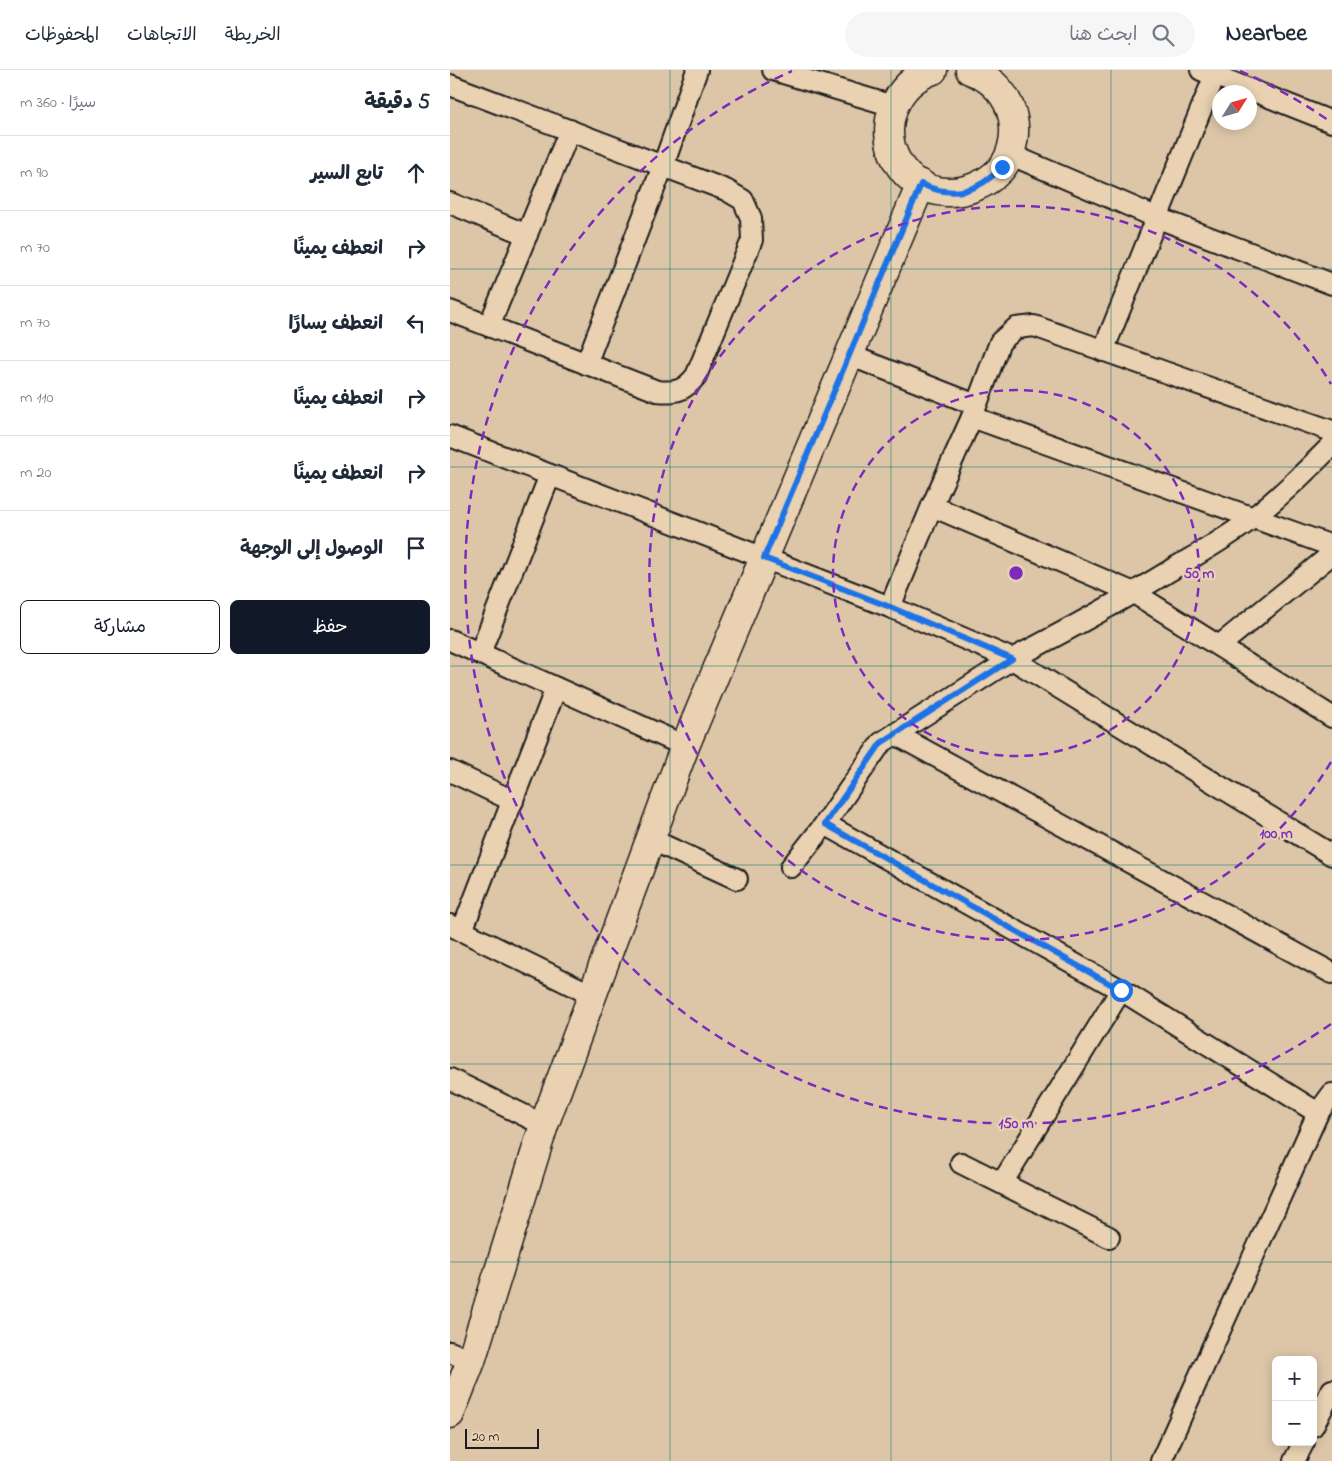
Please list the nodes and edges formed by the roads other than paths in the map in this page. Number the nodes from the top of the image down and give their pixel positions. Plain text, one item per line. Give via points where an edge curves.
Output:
1 (697, 70) edge
2 (773, 70) edge
3 (933, 70) edge
4 (970, 70) edge
5 (1208, 73) edge
6 (450, 85) edge
7 (893, 106) junction
8 (1332, 122) edge
9 (570, 130) junction
10 (1010, 154) junction
11 (663, 166) junction
12 (921, 184) junction
13 (450, 203) edge
14 (1158, 218) junction
15 (527, 235) junction
16 (1332, 284) edge
17 (450, 311) edge
18 (489, 326) junction
19 (1103, 351) junction
20 (849, 355) junction
21 (586, 364) junction
22 (974, 411) junction
23 (1332, 431) edge
24 (450, 436) edge
25 (1332, 445) edge
26 (550, 475) junction
27 (932, 506) junction
28 (1253, 518) junction
29 (1332, 546) edge
30 (1332, 554) edge
31 (764, 558) junction
32 (1134, 592) junction
33 (890, 607) junction
34 (450, 640) edge
35 (1220, 646) junction
36 (480, 653) junction
37 (1012, 659) junction
38 (556, 688) junction
39 (1332, 717) edge
40 (895, 734) junction
41 (685, 746) junction
42 (450, 771) edge
43 (513, 801) junction
44 (825, 824) junction
45 (650, 839) junction
46 (1332, 856) edge
47 (791, 867) dead end
48 (737, 879) dead end
49 (456, 928) edge
50 (1332, 973) edge
51 (1121, 990) junction
52 (592, 995) junction
53 (450, 1079) edge
54 (1332, 1094) edge
55 (1318, 1113) junction
56 (544, 1125) junction
57 (961, 1163) dead end
58 (1002, 1183) junction
59 (1109, 1237) dead end
60 (461, 1356) edge
61 (1332, 1390) edge
62 (450, 1414) edge
63 (1317, 1418) edge
64 (1302, 1446) edge
65 (1161, 1461) edge
66 (1294, 1461) edge

1 - 11 street
2 - 7 street
3 - 7 street via 911,82 900,92
4 - 10 street via 994,84 1004,96 1014,124
5 - 8 street
5 - 14 street
6 - 9 street
7 - 12 street via 889,128 892,150 909,176
9 - 11 street
9 - 15 street
10 - 12 street via 992,178 965,191 950,193
10 - 14 street
11 - 21 street
11 - 21 street via 726,190 743,200 751,218 752,240 696,376 688,386 672,392 657,391
12 - 20 street
13 - 15 street
14 - 16 street
14 - 19 street
15 - 18 street
17 - 18 street
18 - 21 street
19 - 22 street via 1034,326 1016,328 1000,342
19 - 23 street
20 - 22 street
20 - 31 street
22 - 27 street
22 - 28 street
24 - 26 street
25 - 28 street
26 - 31 street
26 - 36 street
27 - 32 street
27 - 33 street
28 - 29 street
28 - 32 street
30 - 35 street
31 - 33 street
31 - 41 street
32 - 35 street
32 - 37 street
33 - 37 street
34 - 36 street
35 - 39 street
36 - 38 street
37 - 40 street
37 - 46 street
38 - 41 street
38 - 43 street
40 - 44 street via 881,743
40 - 50 street
41 - 45 street
42 - 43 street
43 - 49 street
44 - 47 street
44 - 51 street
45 - 48 street
45 - 52 street
49 - 52 street
51 - 55 street
51 - 58 street
52 - 56 street
53 - 56 street
54 - 55 street
55 - 65 street
56 - 60 street
57 - 58 street
58 - 59 street
60 - 62 street
61 - 63 street
64 - 66 street

